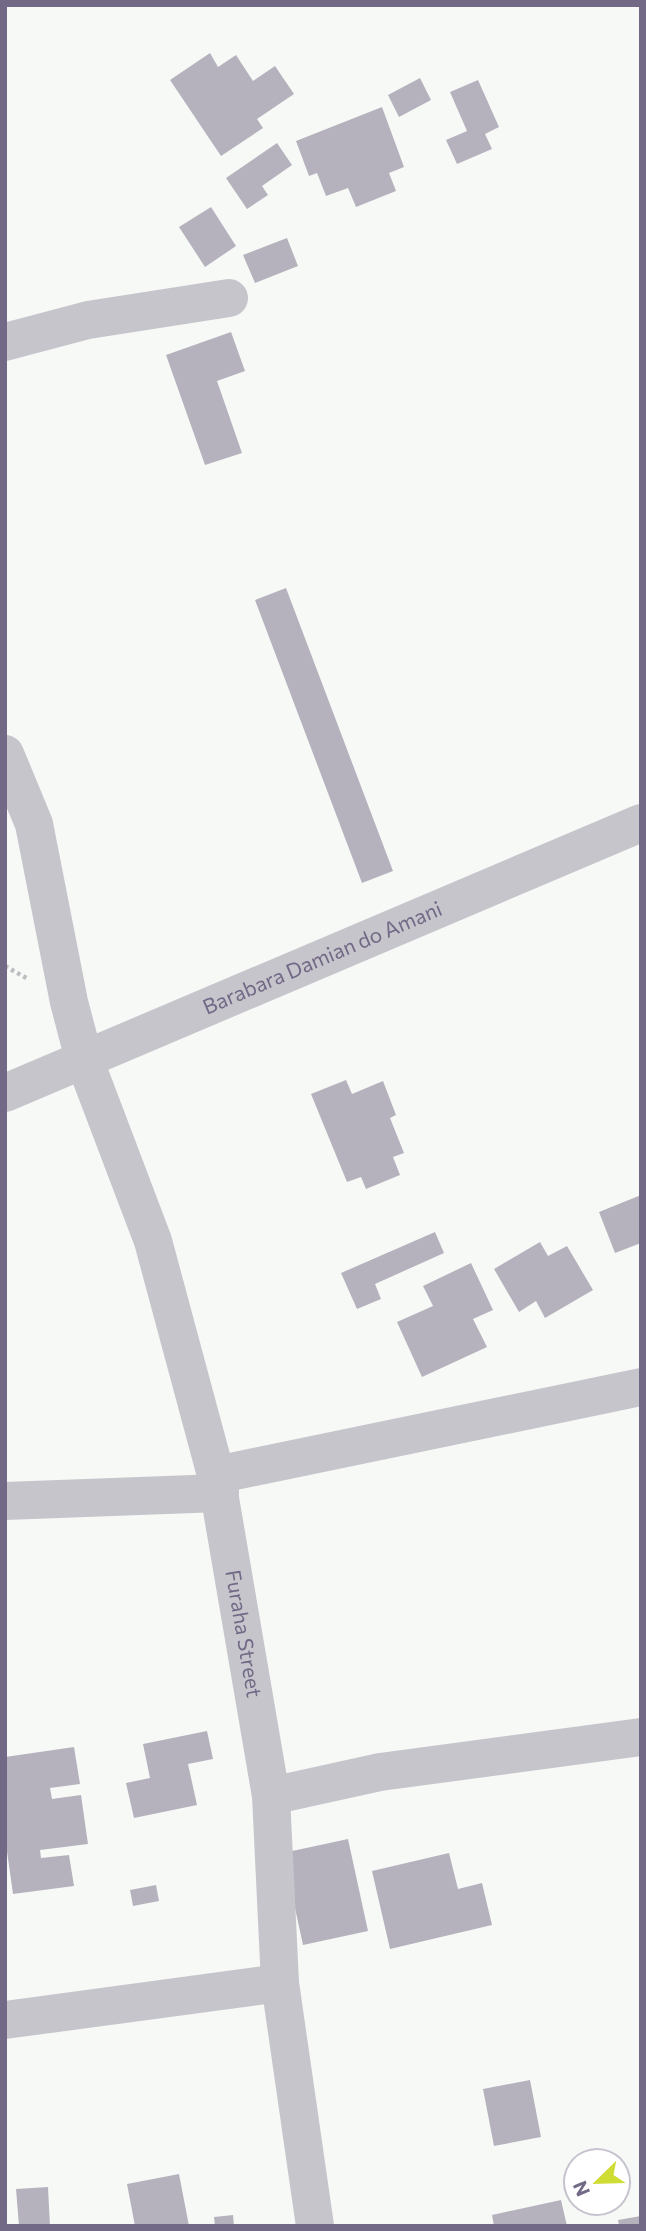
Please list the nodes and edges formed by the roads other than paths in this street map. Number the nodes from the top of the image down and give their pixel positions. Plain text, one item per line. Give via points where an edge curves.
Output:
1 (229, 298) dead end
2 (5, 342) edge
3 (5, 754) edge
4 (641, 823) edge
5 (84, 1059) junction
6 (5, 1093) edge
7 (638, 1393) edge
8 (218, 1484) junction
9 (5, 1501) edge
10 (641, 1737) edge
11 (271, 1796) junction
12 (280, 1983) junction
13 (5, 2020) edge
14 (315, 2226) edge

1 - 2 street via 88,320
3 - 5 street, Furaha Street via 34,824
4 - 5 street, Barabara Damian do Amani
5 - 6 street, Barabara Damian do Amani
5 - 8 street, Furaha Street via 153,1241
7 - 8 street
8 - 9 street
8 - 11 street, Furaha Street
10 - 11 street via 380,1772
11 - 12 street, Furaha Street
12 - 13 street
12 - 14 street, Furaha Street

